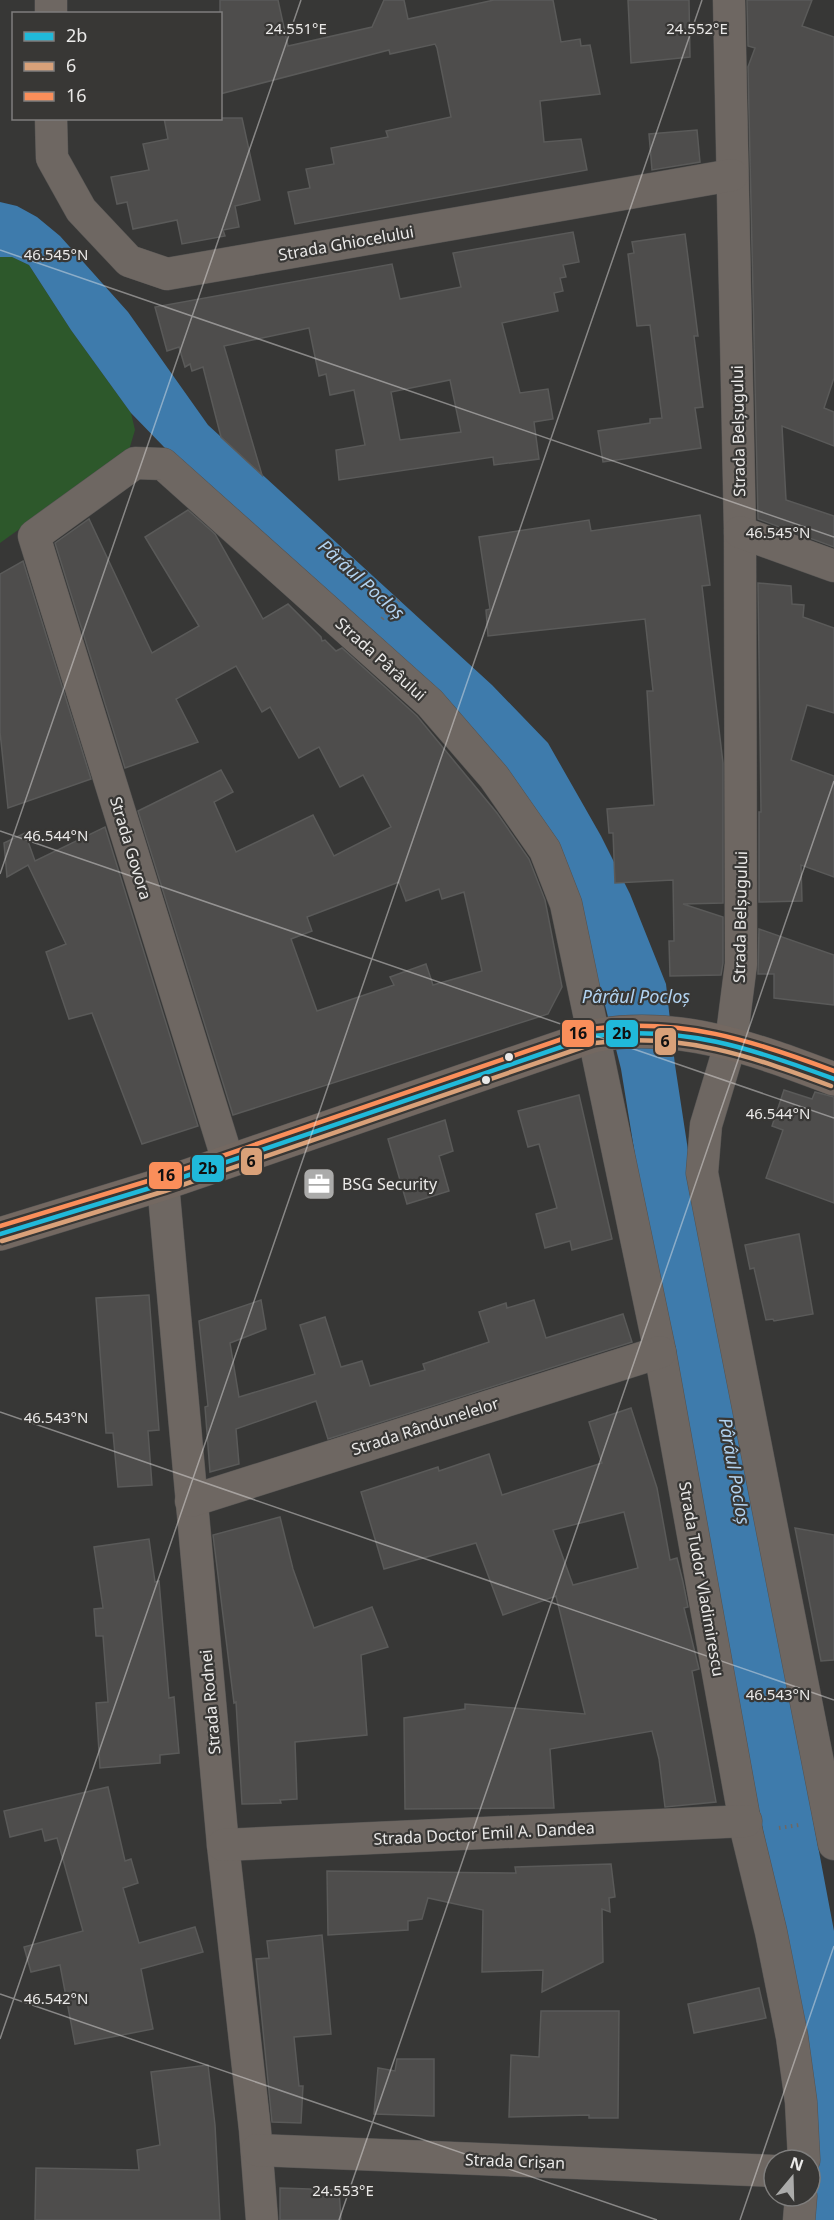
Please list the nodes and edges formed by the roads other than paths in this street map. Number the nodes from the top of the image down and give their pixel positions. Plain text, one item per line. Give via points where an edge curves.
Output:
1 (729, 0) edge
2 (51, 120) edge
3 (732, 175) junction
4 (740, 532) junction
5 (34, 536) joint
6 (834, 566) edge
7 (599, 1035) junction
8 (730, 1042) junction
9 (834, 1079) edge
10 (228, 1161) junction
11 (163, 1184) junction
12 (0, 1234) edge
13 (660, 1352) junction
14 (191, 1501) junction
15 (746, 1821) junction
16 (834, 1844) edge
17 (223, 1845) junction
18 (803, 2148) edge
19 (257, 2150) junction
20 (762, 2171) edge
21 (262, 2220) edge

1 - 3 street, Strada Belșugului
2 - 3 street, Strada Ghiocelului via 52,158 81,210 129,261 167,274
3 - 4 street, Strada Belșugului
4 - 6 street
4 - 8 street, Strada Belșugului via 741,964
5 - 7 street, Strada Pârâului via 135,463 163,464 430,703 494,777 545,850 566,904
5 - 10 street, Strada Govora
7 - 8 main road via 642,1031
7 - 10 main road
7 - 13 street, Strada Tudor Vladimirescu
8 - 9 main road
8 - 16 street via 706,1125 702,1173
10 - 11 main road
11 - 12 main road
11 - 14 street, Strada Rodnei
13 - 14 street, Strada Rândunelelor
13 - 15 street, Strada Tudor Vladimirescu
14 - 17 street, Strada Rodnei
15 - 17 street, Strada Doctor Emil A. Dandea
15 - 18 street, Strada Tudor Vladimirescu via 792,2037
17 - 19 street, Strada Rodnei
19 - 20 street, Strada Crișan
19 - 21 street, Strada Rodnei

